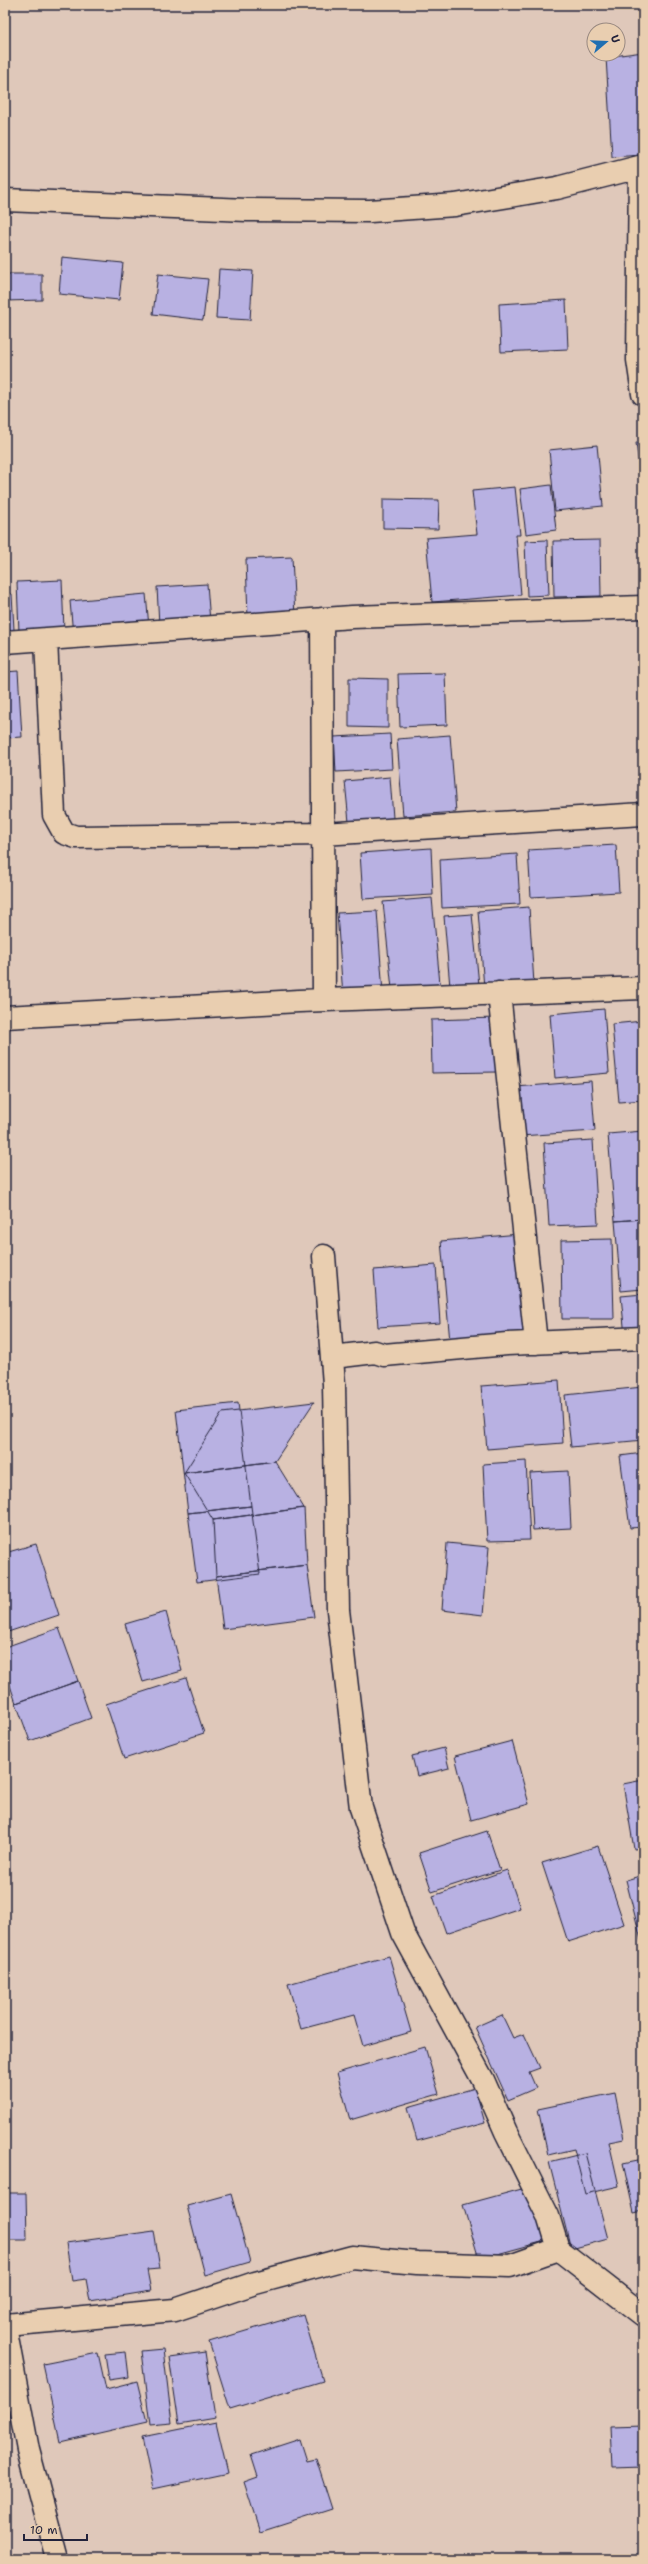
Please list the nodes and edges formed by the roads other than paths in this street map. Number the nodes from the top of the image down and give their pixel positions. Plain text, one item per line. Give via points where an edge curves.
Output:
1 (642, 166) edge
2 (5, 200) edge
3 (643, 394) edge
4 (643, 607) edge
5 (322, 619) junction
6 (46, 638) junction
7 (5, 642) edge
8 (643, 814) edge
9 (323, 834) junction
10 (643, 988) edge
11 (499, 993) junction
12 (324, 1000) junction
13 (5, 1017) edge
14 (324, 1256) dead end
15 (643, 1338) edge
16 (536, 1343) junction
17 (333, 1357) junction
18 (558, 2249) junction
19 (643, 2315) edge
20 (5, 2326) edge
21 (56, 2559) edge

1 - 2 street via 557,188 455,205 370,211 247,210
1 - 3 street via 638,347
4 - 5 street
5 - 6 street
5 - 9 street
6 - 7 street
6 - 9 street via 54,815 64,833 76,837
8 - 9 street
9 - 12 street
10 - 11 street
11 - 12 street
11 - 16 street
12 - 13 street
14 - 17 street
15 - 16 street
16 - 17 street via 384,1355 375,1352
17 - 18 street via 338,1610 361,1808 403,1933 483,2080 548,2216
18 - 19 street
18 - 20 street via 510,2266 417,2263 352,2257 255,2283 175,2310
20 - 21 street via 28,2450

